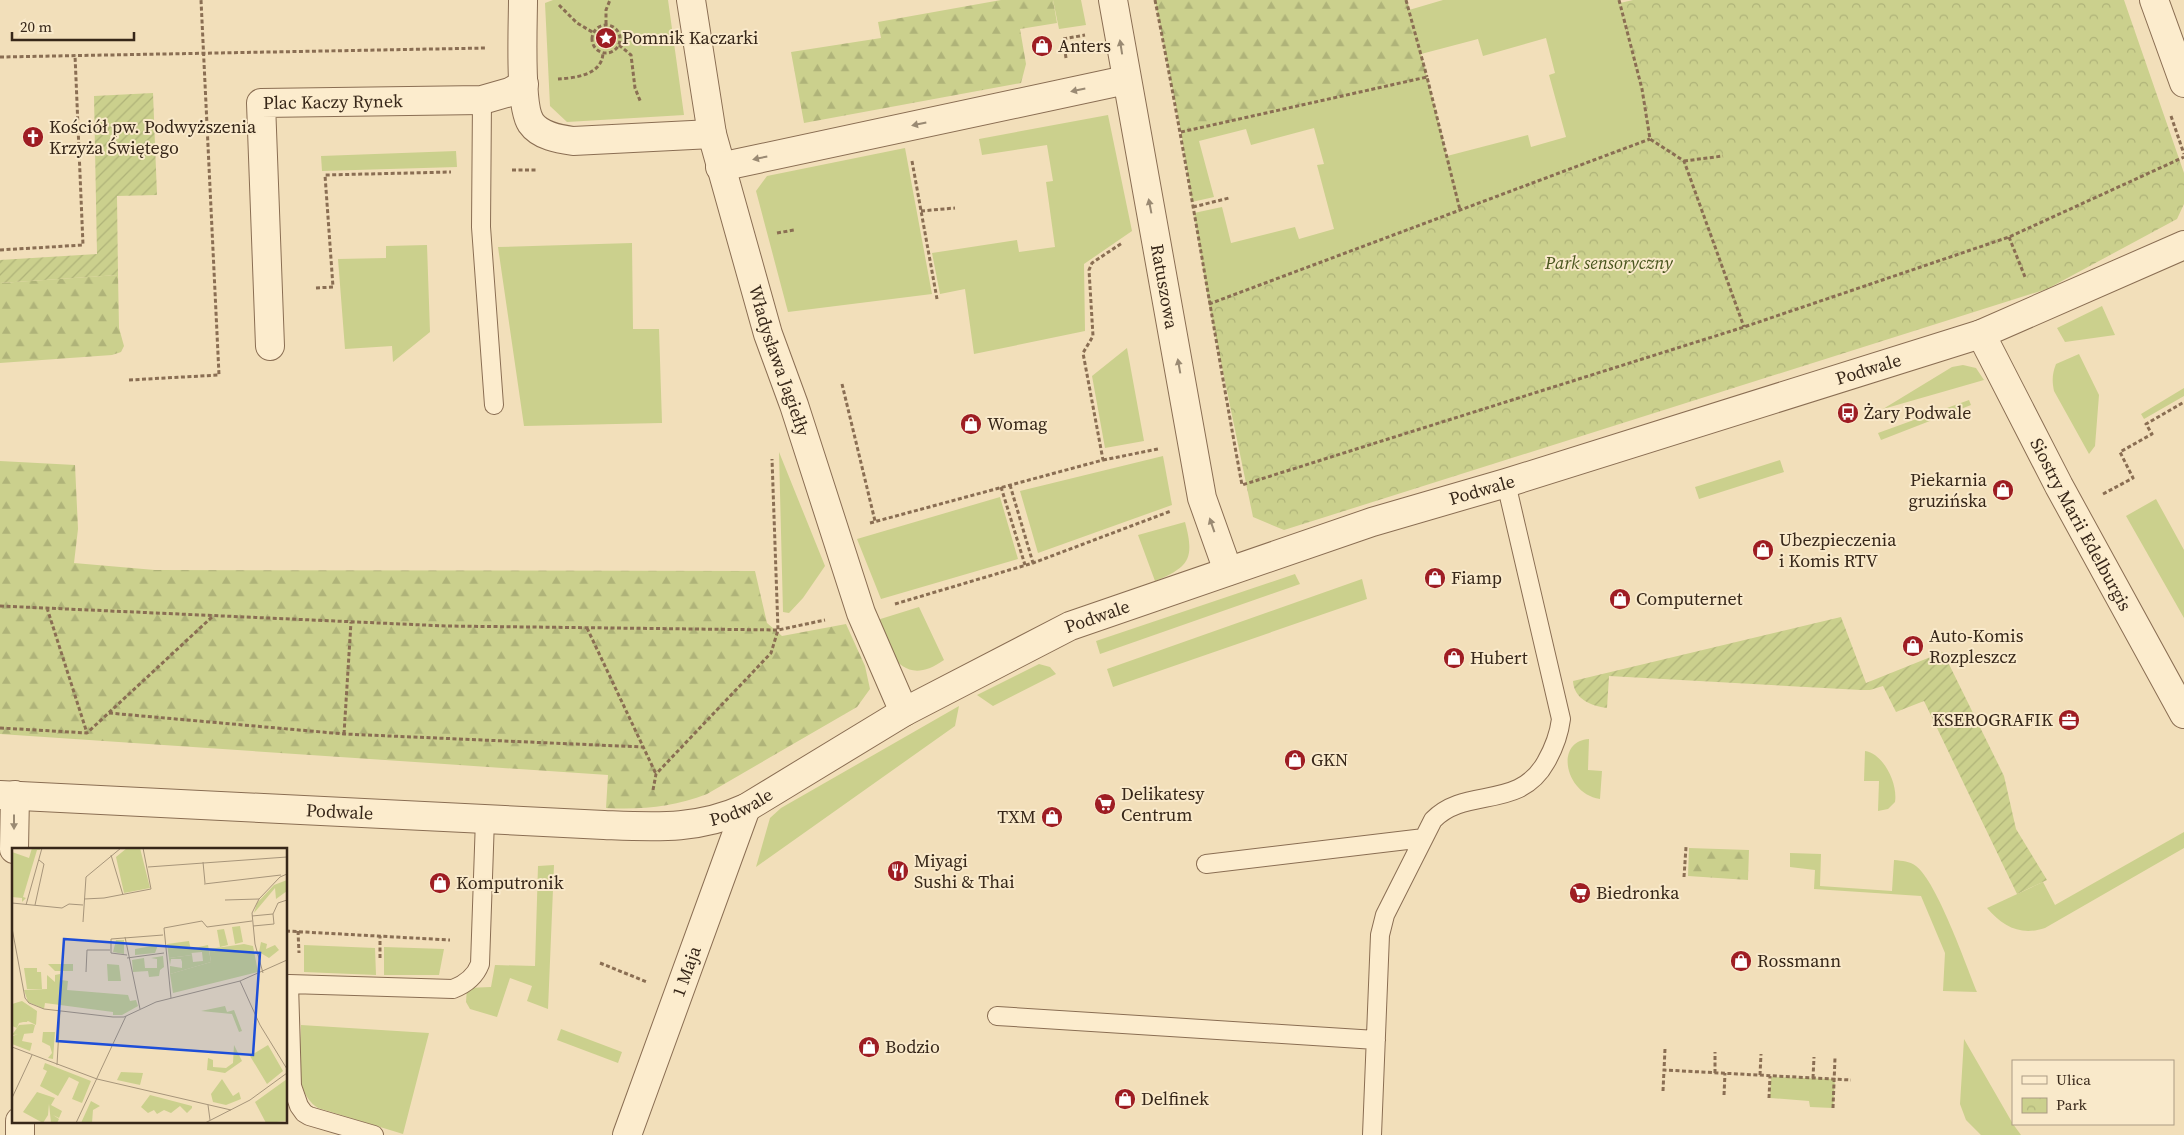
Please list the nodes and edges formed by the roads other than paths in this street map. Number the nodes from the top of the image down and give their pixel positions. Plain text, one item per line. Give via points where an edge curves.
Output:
1 (523, 0) edge
2 (691, 0) edge
3 (1113, 0) edge
4 (2154, 0) edge
5 (1126, 80) junction
6 (2184, 83) edge
7 (524, 84) junction
8 (482, 100) junction
9 (712, 134) junction
10 (720, 167) junction
11 (2184, 245) edge
12 (1981, 334) junction
13 (270, 346) dead end
14 (494, 405) dead end
15 (1506, 483) junction
16 (1228, 571) junction
17 (904, 712) junction
18 (2184, 714) edge
19 (7, 795) edge
20 (746, 808) junction
21 (486, 819) junction
22 (1424, 838) junction
23 (14, 848) edge
24 (1206, 864) dead end
25 (288, 984) edge
26 (997, 1016) dead end
27 (1376, 1040) junction
28 (20, 1122) edge
29 (20, 1135) edge
30 (374, 1135) edge
31 (627, 1135) edge
32 (1372, 1135) edge

1 - 7 street
2 - 9 street, Władysława Jagiełły
5 -> 3 street, Ratuszowa
4 - 6 street
5 -> 10 street
16 -> 5 street, Ratuszowa via 1202,498
7 - 8 street, Plac Kaczy Rynek
7 - 9 street via 531,124 562,139
8 - 13 street, Plac Kaczy Rynek via 261,103
8 - 14 lane via 481,227
9 - 10 street, Władysława Jagiełły
10 - 17 street, Władysława Jagiełły via 768,334 861,613
11 - 12 street, Podwale
12 - 15 street, Podwale
12 - 18 street, Siostry Marii Edelburgis via 2058,486
15 - 16 street, Podwale via 1372,522
15 - 22 lane via 1562,719 1560,730 1550,754 1532,781 1514,792 1448,808 1433,820
16 - 17 street, Podwale via 1070,626
17 - 20 street, Podwale
19 - 21 street, Podwale
19 -> 23 street
20 - 21 street, Podwale via 701,824 651,826
20 - 31 street, 1 Maja
21 - 25 lane via 480,964 470,980 453,989
22 - 24 lane
22 - 27 lane via 1385,915 1380,935
25 - 30 lane via 292,1086 299,1106 309,1116
26 - 27 lane
27 - 32 lane
28 - 29 street

